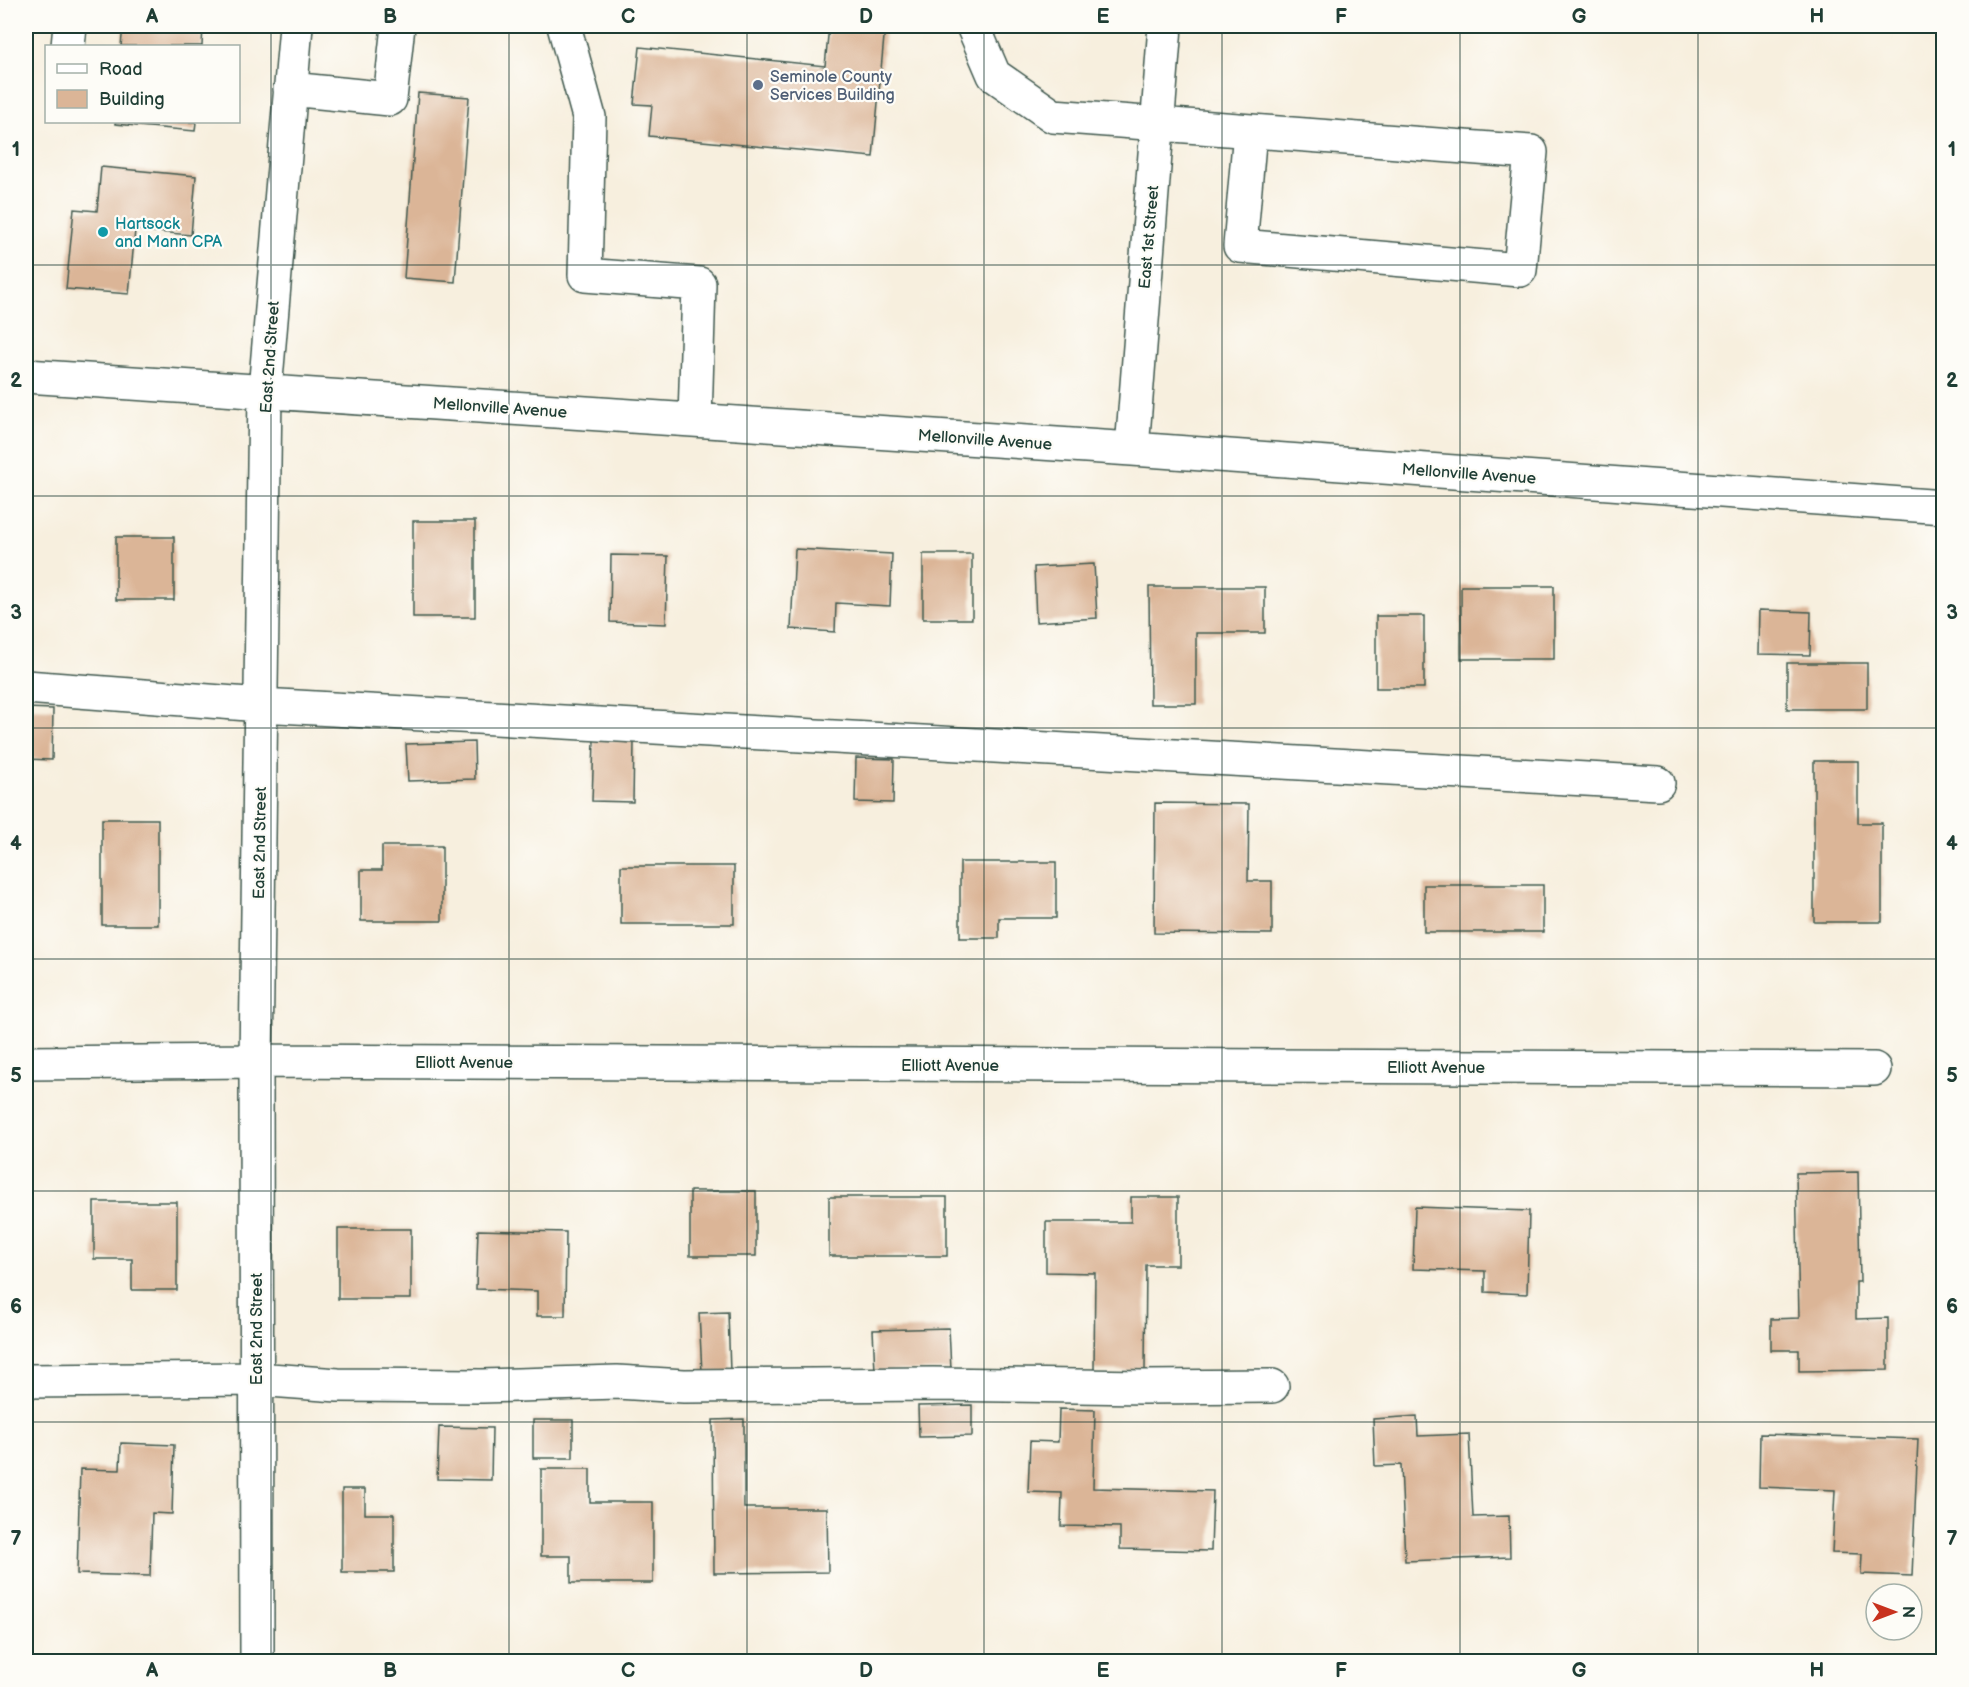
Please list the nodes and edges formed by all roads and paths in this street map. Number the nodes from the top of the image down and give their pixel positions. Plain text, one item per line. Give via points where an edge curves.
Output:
1 (70, 26) edge
2 (296, 26) edge
3 (398, 26) edge
4 (564, 26) edge
5 (973, 26) edge
6 (1165, 26) edge
7 (68, 45) edge
8 (290, 90) junction
9 (1157, 124) junction
10 (1250, 131) junction
11 (26, 376) edge
12 (265, 391) junction
13 (695, 420) junction
14 (1132, 449) junction
15 (1944, 507) edge
16 (26, 687) edge
17 (261, 705) junction
18 (1658, 783) dead end
19 (256, 1061) junction
20 (26, 1063) edge
21 (1874, 1069) dead end
22 (256, 1378) junction
23 (26, 1381) edge
24 (1272, 1386) dead end
25 (257, 1662) edge

1 - 7 street
2 - 8 street, East 2nd Street
3 - 8 street via 390,99
4 - 13 street via 589,117 585,275 699,284
5 - 9 street via 994,75 1053,116
6 - 9 street, East 1st Street
8 - 12 street, East 2nd Street
9 - 10 street
9 - 14 street, East 1st Street
10 - 10 street via 1531,152 1520,270 1240,246
11 - 12 street, Mellonville Avenue
12 - 13 street, Mellonville Avenue
12 - 17 street, East 2nd Street
13 - 14 street, Mellonville Avenue
14 - 15 street, Mellonville Avenue
16 - 17 street
17 - 18 street
17 - 19 street, East 2nd Street
19 - 20 street, Elliott Avenue
19 - 21 street, Elliott Avenue
19 - 22 street, East 2nd Street
22 - 23 street
22 - 24 street via 338,1385 617,1382 684,1386
22 - 25 street, East 2nd Street

